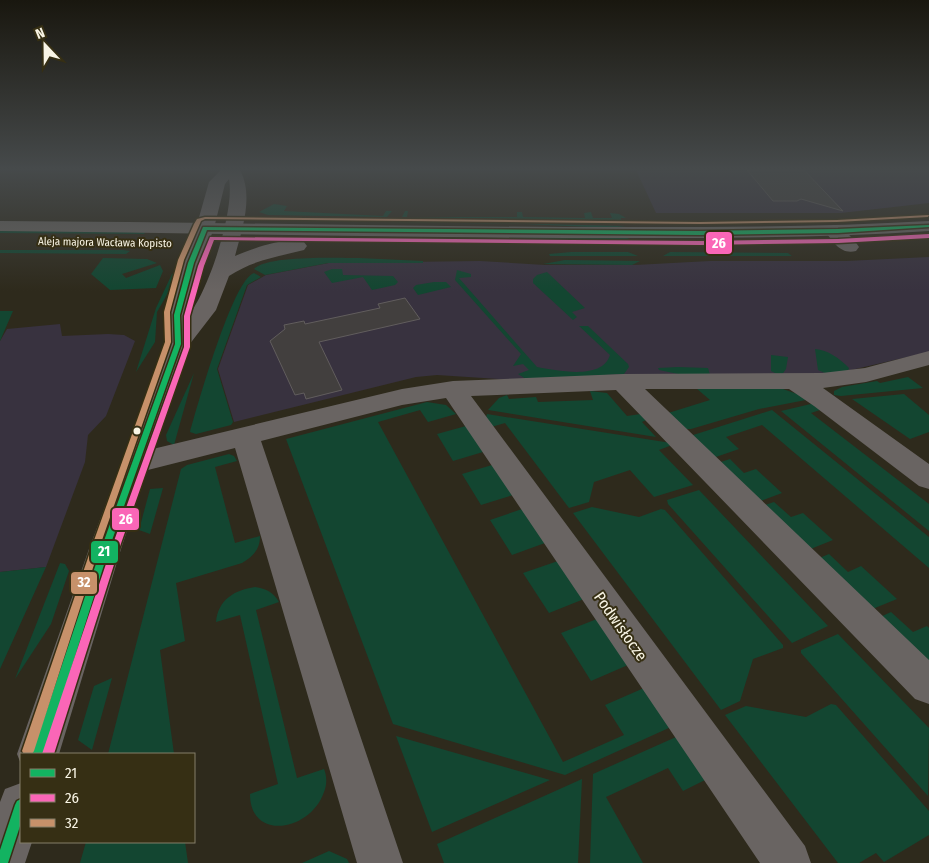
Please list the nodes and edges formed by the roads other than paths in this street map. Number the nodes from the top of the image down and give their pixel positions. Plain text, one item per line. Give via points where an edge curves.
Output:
1 (209, 210) edge
2 (237, 210) edge
3 (0, 226) edge
4 (929, 226) edge
5 (834, 231) junction
6 (201, 236) junction
7 (231, 236) junction
8 (0, 241) edge
9 (929, 242) edge
10 (297, 246) junction
11 (849, 247) junction
12 (220, 273) junction
13 (178, 344) junction
14 (929, 358) edge
15 (794, 381) junction
16 (624, 382) junction
17 (454, 389) junction
18 (244, 436) junction
19 (136, 463) junction
20 (929, 479) edge
21 (929, 686) edge
22 (38, 753) edge
23 (20, 807) edge
24 (2, 863) edge
25 (380, 863) edge
26 (788, 863) edge

1 - 6 street
2 - 7 street
3 - 6 main road, Aleja majora Wacława Kopisto
4 - 5 main road, Aleja majora Wacława Kopisto
5 - 7 main road, Aleja majora Wacława Kopisto
5 - 11 street
6 - 7 main road, Aleja majora Wacława Kopisto
6 - 8 main road, Aleja majora Wacława Kopisto
6 - 13 street via 177,315
7 - 10 main road, Aleja majora Wacława Kopisto
7 - 12 street
9 - 11 main road, Aleja majora Wacława Kopisto
10 - 11 main road, Aleja majora Wacława Kopisto
10 - 12 street via 255,254
12 - 13 street via 205,310
13 - 19 street
14 - 15 street via 866,375
15 - 16 street
15 - 20 street
16 - 17 street
16 - 21 street
17 - 18 street via 402,397
17 - 26 street, Podwisłocze
18 - 19 street
18 - 25 street
19 - 22 street
23 - 24 street

